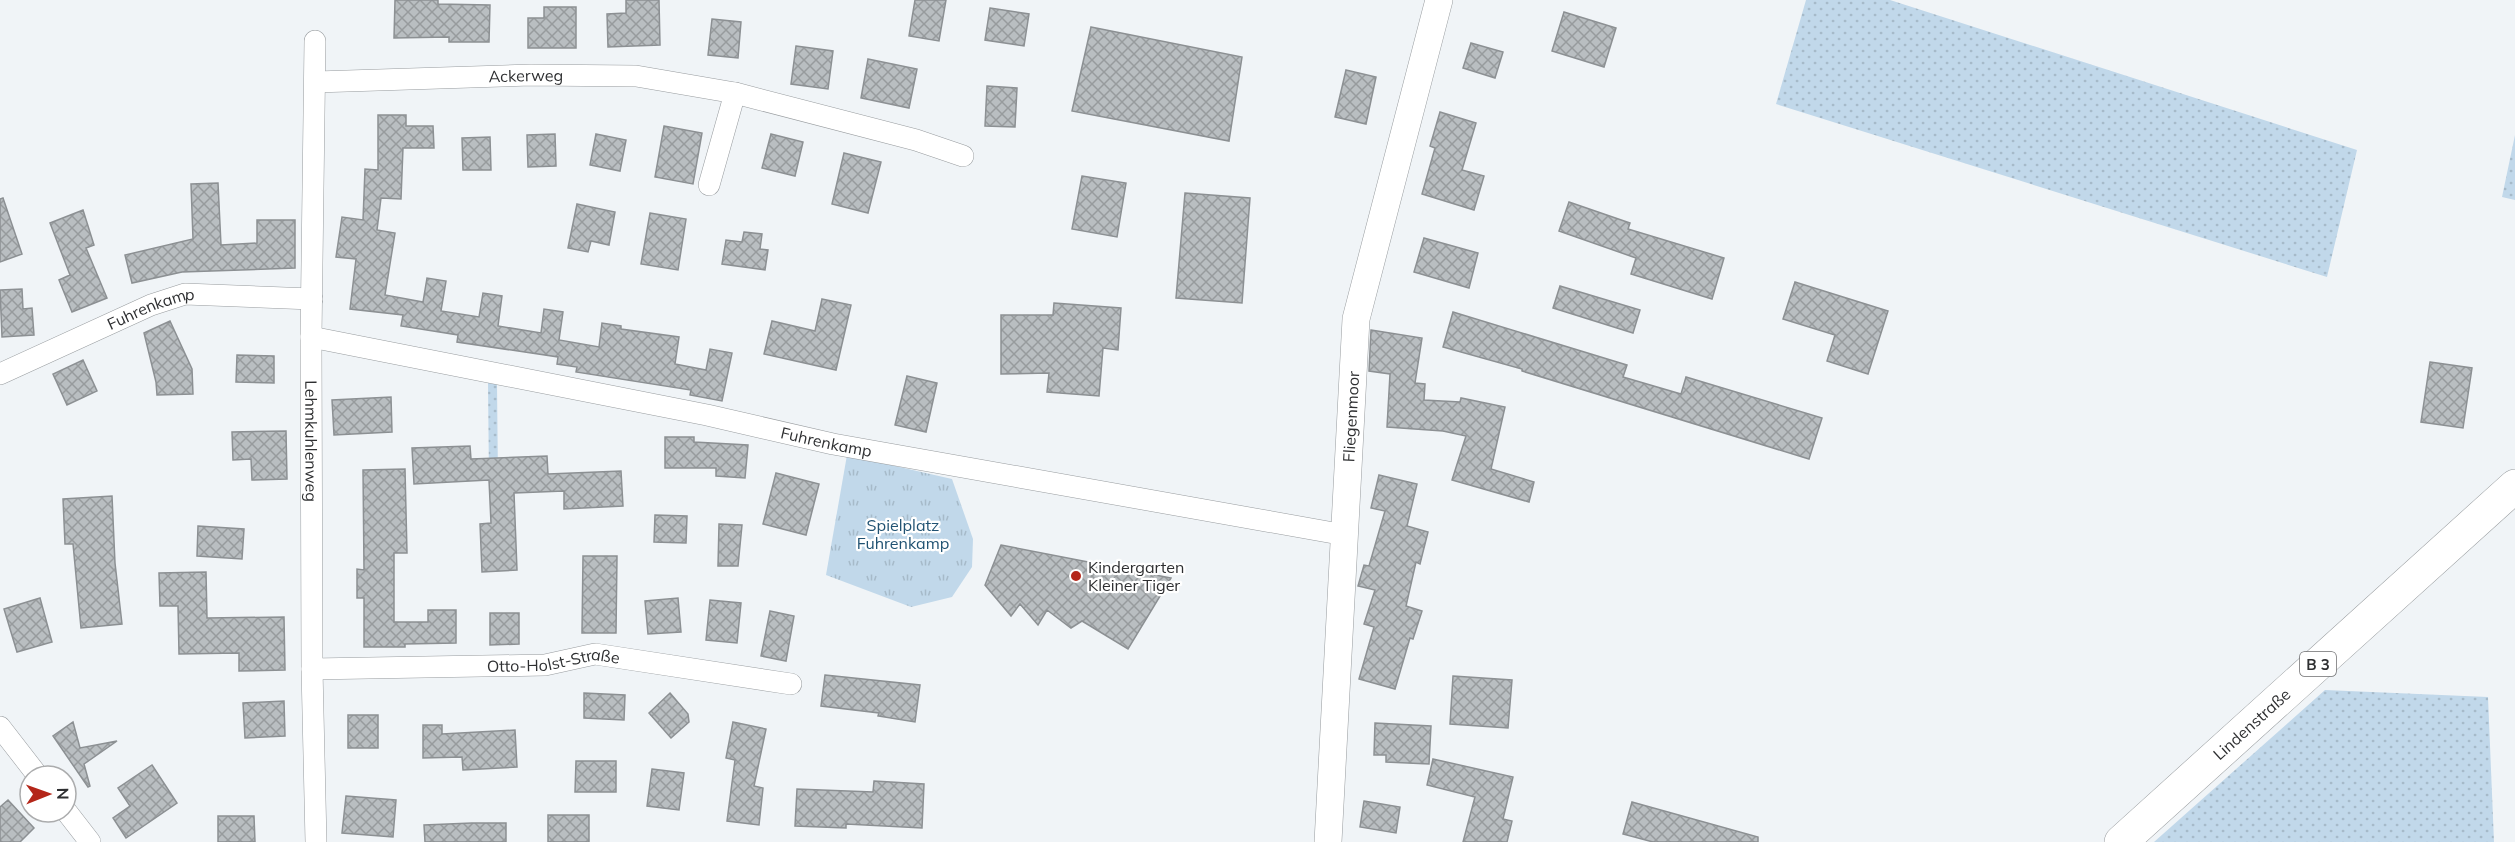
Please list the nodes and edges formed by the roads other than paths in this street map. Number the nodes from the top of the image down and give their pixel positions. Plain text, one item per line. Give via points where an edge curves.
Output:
1 (1439, 0) edge
2 (315, 41) dead end
3 (316, 82) junction
4 (735, 93) junction
5 (963, 156) dead end
6 (709, 185) dead end
7 (312, 300) junction
8 (311, 337) junction
9 (0, 374) edge
10 (2515, 486) edge
11 (1345, 535) junction
12 (312, 669) junction
13 (791, 684) dead end
14 (0, 727) edge
15 (29, 764) edge
16 (76, 824) edge
17 (90, 842) edge
18 (316, 842) edge
19 (1328, 842) edge
20 (2121, 842) edge

1 - 11 street, Fliegenmoor via 1356,319
2 - 3 street, Lehmkuhlenweg
3 - 4 street, Ackerweg via 636,76
3 - 7 street, Lehmkuhlenweg
4 - 5 street, Ackerweg
4 - 6 street
7 - 8 street, Lehmkuhlenweg
7 - 9 street, Fuhrenkamp via 185,294 151,305
8 - 11 street, Fuhrenkamp via 707,415 833,444
8 - 12 street, Lehmkuhlenweg
10 - 20 main road, Lindenstraße / B 3
11 - 19 street, Fliegenmoor
12 - 13 street, Otto-Holst-Straße via 545,665 595,654
12 - 18 street, Lehmkuhlenweg
14 - 15 street
16 - 17 street

